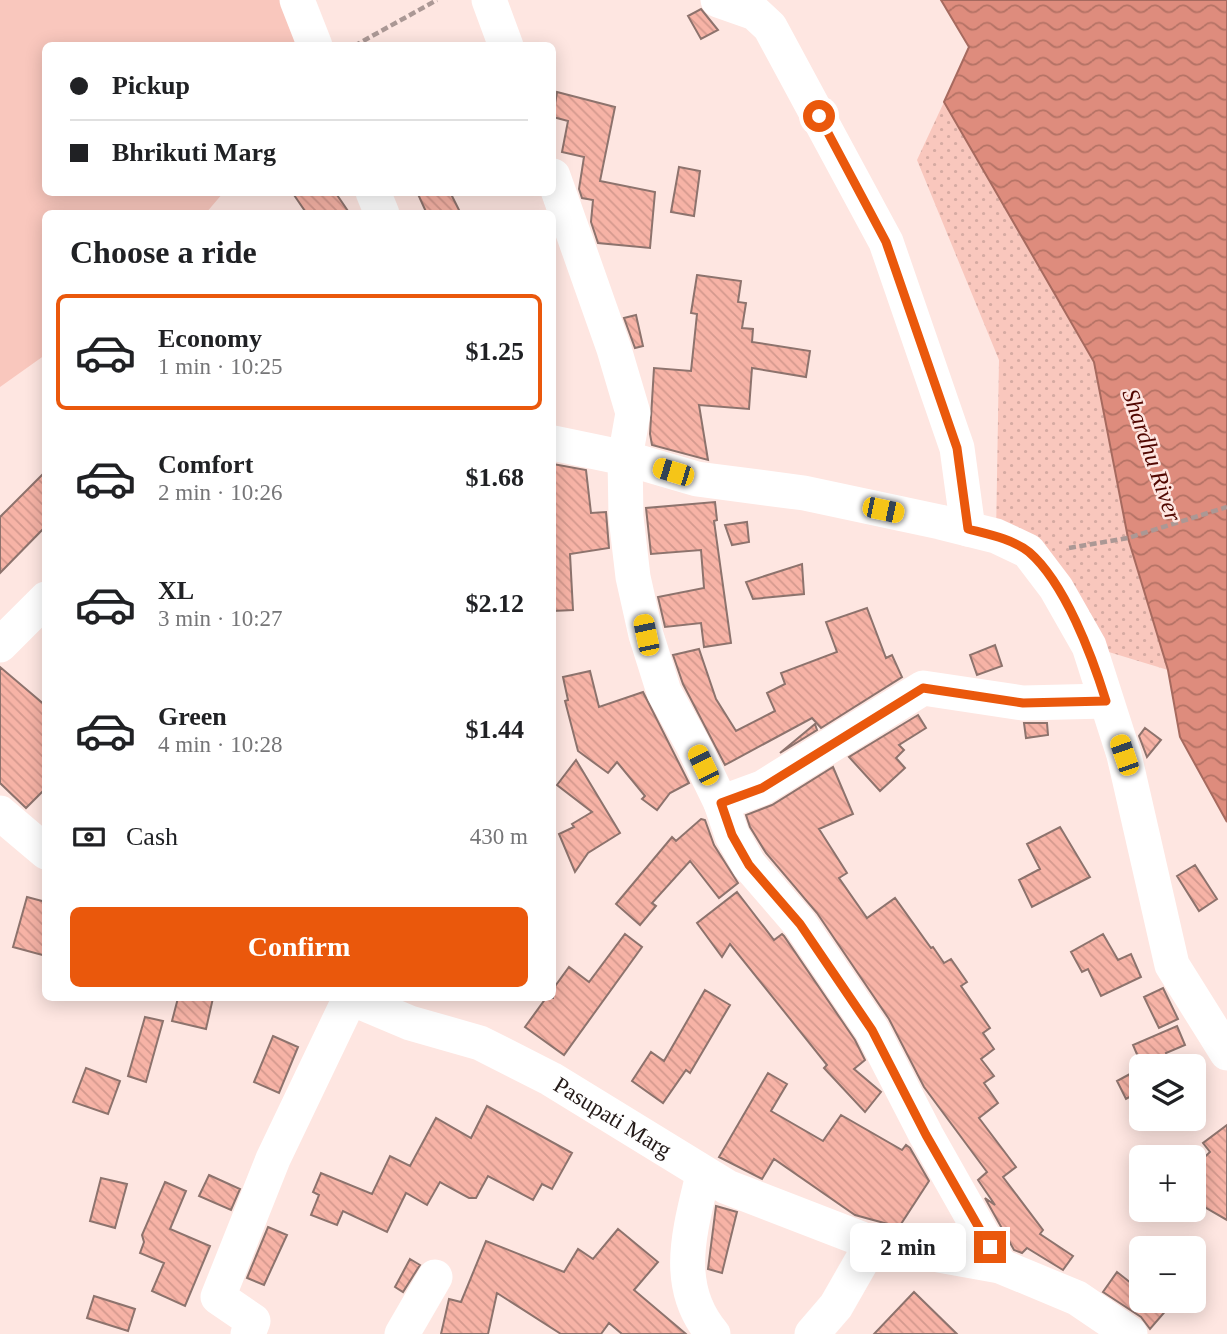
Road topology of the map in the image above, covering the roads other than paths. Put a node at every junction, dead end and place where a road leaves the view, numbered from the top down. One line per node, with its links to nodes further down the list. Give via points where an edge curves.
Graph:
1 (297, 0): 5 (street)
2 (489, 0): 6 (street)
3 (718, 0): 4 (street)
4 (755, 6): 10 (street, via 886,242 957,448)
5 (313, 42)
6 (505, 42)
7 (556, 185): 9 (street, via 633,413)
8 (556, 444): 9 (street)
9 (625, 458): 10 (street, via 697,479 804,492); 14 (street, via 632,565 646,635 664,692)
10 (968, 529): 13 (street, via 1028,551 1056,588 1088,646)
11 (42, 603): 12 (street)
12 (0, 645)
13 (1106, 701): 14 (street, via 1023,703 923,688 762,788); 19 (street, via 1124,755 1172,965)
14 (721, 803): 22 (street, via 749,865 800,924 872,1030)
15 (0, 813): 16 (street)
16 (42, 849)
17 (350, 1001): 24 (street, via 273,1159 218,1297 253,1321)
18 (358, 1001): 20 (street, Pasupati Marg, via 410,1023 480,1043 551,1079)
19 (1227, 1053)
20 (702, 1175): 21 (street, Pasupati Marg); 26 (street, via 686,1284)
21 (872, 1243): 22 (street, Pasupati Marg); 27 (street, via 836,1306)
22 (1000, 1266): 28 (street, Pasupati Marg, via 1077,1298)
23 (435, 1277): 25 (street)
24 (248, 1334)
25 (402, 1334)
26 (713, 1334)
27 (812, 1334)
28 (1130, 1334)

